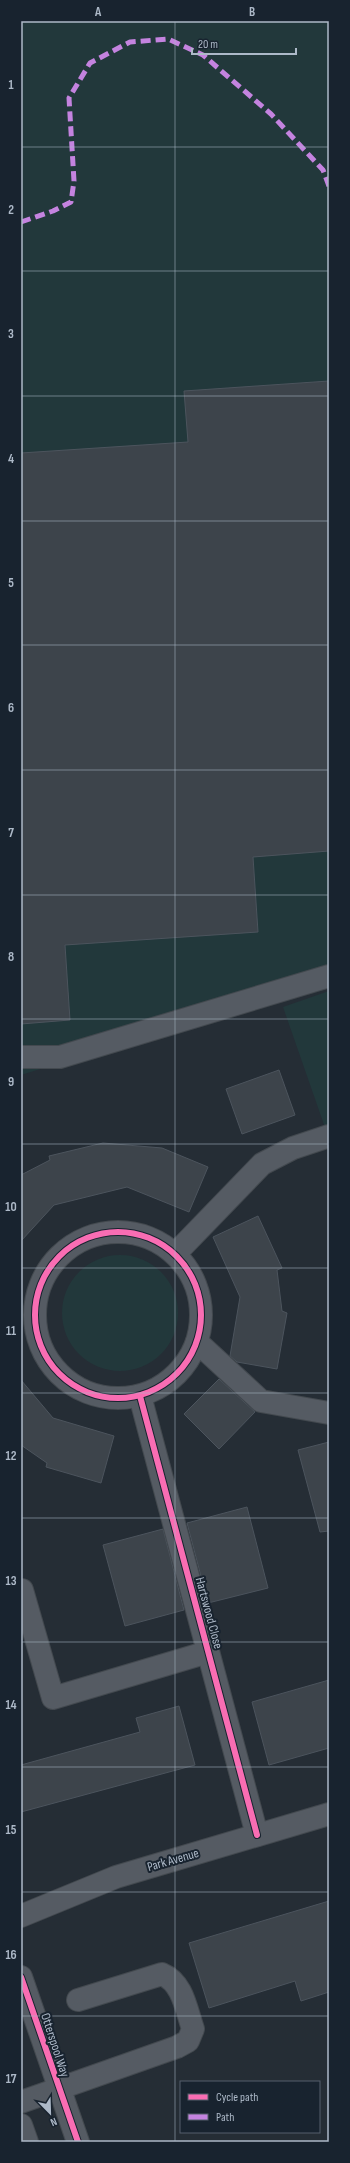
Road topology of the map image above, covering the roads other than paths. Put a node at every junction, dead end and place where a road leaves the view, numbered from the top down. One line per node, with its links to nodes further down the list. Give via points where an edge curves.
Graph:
1 (329, 976): 2 (street, via 60,1057)
2 (21, 1057)
3 (329, 1136): 4 (street, via 293,1148 262,1164)
4 (175, 1254): 5 (street, via 195,1280 202,1307); 6 (street, via 156,1240 130,1232 102,1233 76,1243 55,1260 40,1284 34,1312 38,1339 50,1364 68,1383 93,1395 120,1399)
5 (197, 1342): 6 (street, via 189,1360 170,1381); 7 (street, via 261,1401)
6 (140, 1396): 9 (street, Hartswood Close)
7 (329, 1413)
8 (22, 1590): 9 (street, via 53,1698)
9 (208, 1652): 11 (street, Hartswood Close)
10 (329, 1814): 11 (street, Park Avenue)
11 (257, 1835): 12 (street, Park Avenue, via 116,1877)
12 (21, 1916)
13 (21, 1977): 15 (street, Otterspool Way)
14 (78, 2000): 15 (street, via 162,1974 172,1978 178,1986 193,2029 188,2041 177,2047)
15 (58, 2088): 16 (street); 19 (street, Otterspool Way)
16 (21, 2102)
17 (21, 2125): 18 (street)
18 (27, 2142)
19 (78, 2142)

